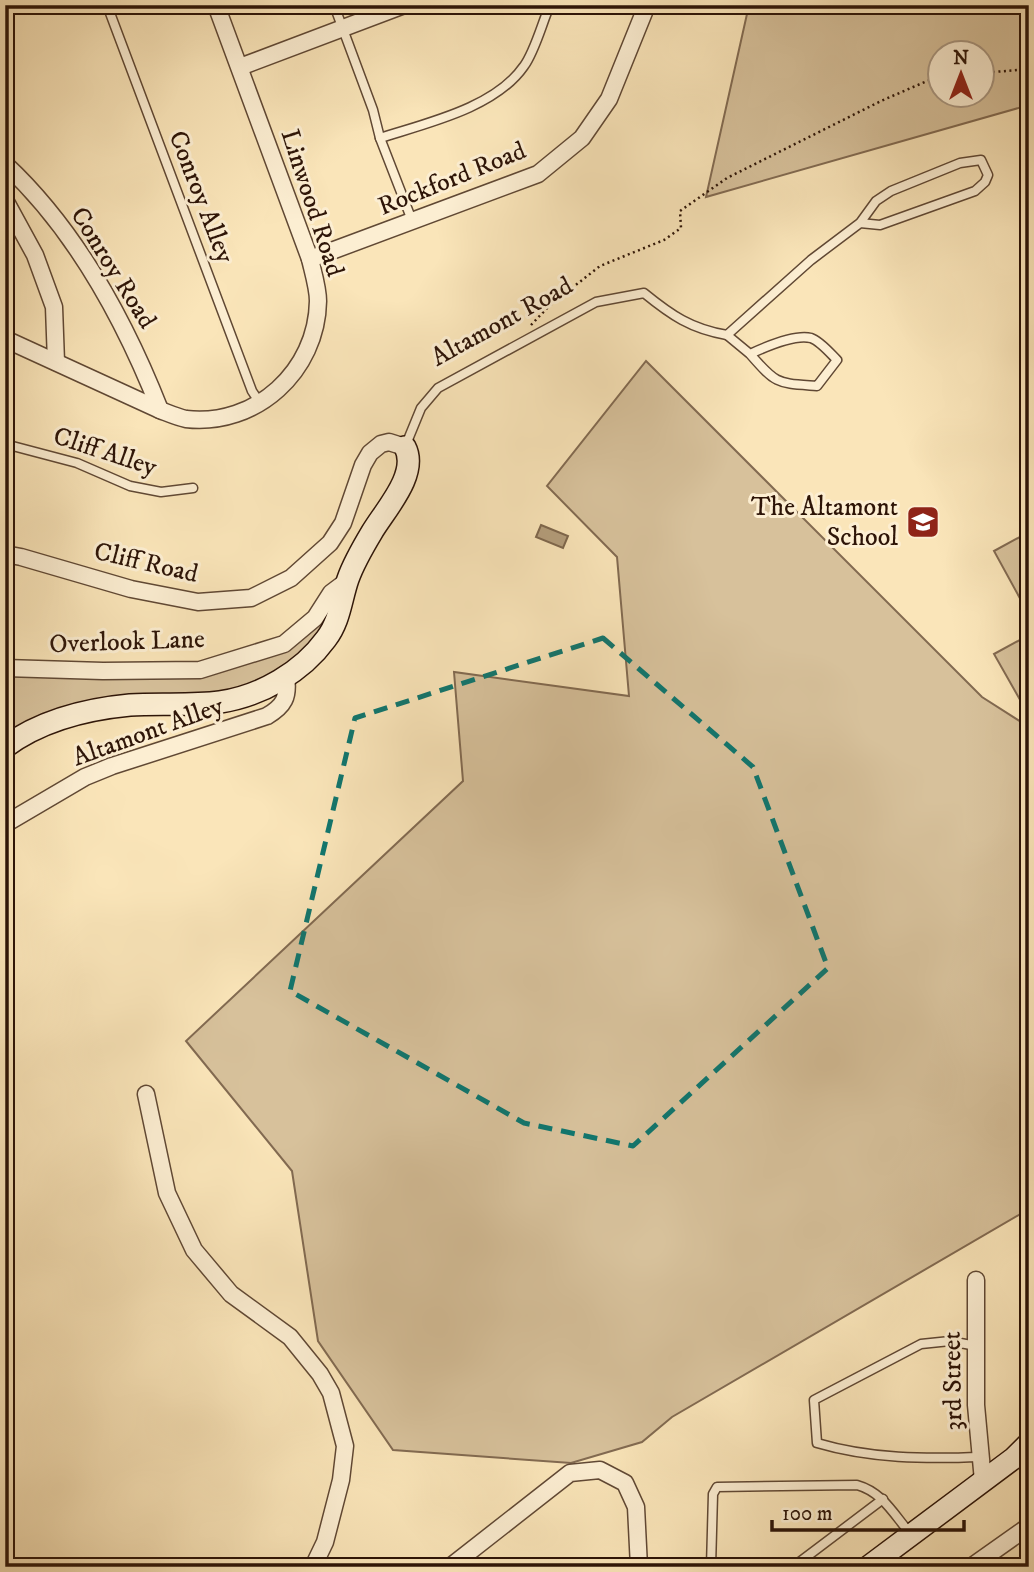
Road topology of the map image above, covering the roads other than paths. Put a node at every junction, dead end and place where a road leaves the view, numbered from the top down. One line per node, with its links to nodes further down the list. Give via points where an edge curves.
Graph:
1 (107, 5): 19 (lane, Conroy Alley, via 252,391)
2 (216, 5): 8 (street, Linwood Road)
3 (334, 5): 7 (lane)
4 (404, 5): 7 (street)
5 (550, 5): 9 (lane, via 525,65 497,94)
6 (647, 5): 12 (street, Rockford Road, via 609,99 582,138 538,174)
7 (342, 30): 8 (street); 9 (lane)
8 (240, 67): 14 (street, Linwood Road)
9 (380, 138): 12 (lane)
10 (5, 164): 20 (street, Conroy Road, via 30,188 81,255 140,359)
11 (5, 200): 18 (street, via 35,255 54,307)
12 (413, 223): 14 (street, Rockford Road)
13 (860, 223): 13 (lane, via 876,201 891,191 960,163 981,160 988,175 975,191 880,225); 15 (lane)
14 (310, 259): 19 (street, Linwood Road, via 318,300 313,335 297,370 279,391)
15 (727, 335): 17 (lane); 22 (lane, Altamont Road, via 673,317 643,293 596,302 438,388 421,408)
16 (5, 339): 18 (street, Linwood Road)
17 (750, 354): 17 (lane, via 802,337 814,339 838,360 817,386 784,384 770,377)
18 (56, 362): 20 (street, Linwood Road)
19 (260, 402): 20 (street, Linwood Road, via 218,419 184,419)
20 (160, 410)
21 (5, 444): 23 (lane, Cliff Alley, via 77,463 130,486 161,492)
22 (405, 447): 24 (street, Cliff Road, via 389,442 370,453 343,523 330,543 291,578 251,598 198,602 131,589); 25 (street, Altamont Road, via 407,474)
23 (193, 488)
24 (5, 554)
25 (347, 581): 26 (street, Overlook Lane, via 331,593 315,618 284,644 200,670); 27 (street, Altamont Road, via 327,638)
26 (5, 668)
27 (286, 677): 28 (street, Altamont Road, via 222,702 105,708 50,723); 29 (street, Altamont Alley, via 286,699 267,716 85,777)
28 (5, 747)
29 (5, 824)
30 (146, 1094): 39 (street, via 167,1193 194,1250 232,1294 290,1337 331,1393 345,1446 325,1542)
31 (976, 1280): 32 (street, 3rd Street)
32 (976, 1346): 34 (street, 3rd Street); 34 (lane, via 950,1341 921,1344 814,1400 817,1443 920,1460)
33 (1029, 1443): 35 (street)
34 (981, 1457): 35 (street, 3rd Street)
35 (983, 1481): 38 (street)
36 (883, 1499): 38 (lane); 42 (lane, via 857,1485 716,1487); 43 (lane)
37 (1029, 1525): 45 (street)
38 (911, 1534): 44 (street)
39 (313, 1567)
40 (450, 1567): 41 (street, via 569,1473 600,1470 625,1483 636,1507)
41 (639, 1567)
42 (711, 1567)
43 (793, 1567)
44 (868, 1567)
45 (971, 1567)

